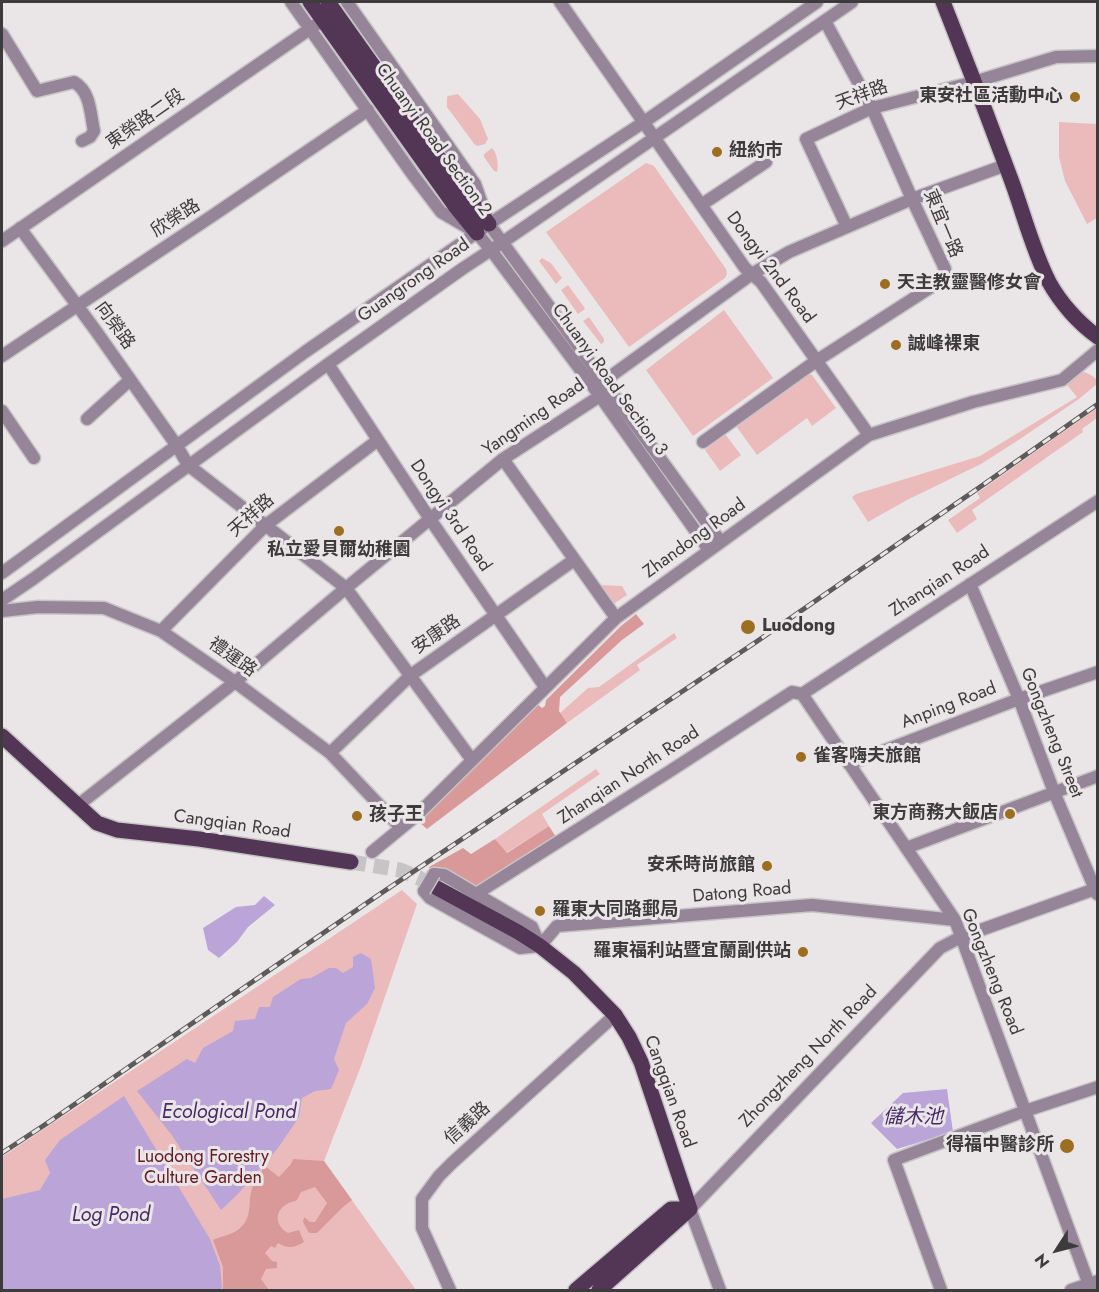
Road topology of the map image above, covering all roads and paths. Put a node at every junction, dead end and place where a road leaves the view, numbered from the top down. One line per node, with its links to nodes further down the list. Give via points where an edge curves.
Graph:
1 (291, 2): 7 (street, Chuanyi Road Section 2)
2 (310, 2): 7 (main road, Chuanyi Road Section 2)
3 (561, 2): 14 (street, Dongyi 2nd Road)
4 (817, 2): 14 (street, Guangrong Road)
5 (852, 2): 8 (street, Guangrong Road)
6 (943, 2): 11 (main road)
7 (331, 11): 13 (street, Chuanyi Road Section 2); 22 (street, 東榮路二段); 23 (main road, Chuanyi Road Section 2, via 466,196)
8 (825, 21): 12 (street, 東宜一路); 15 (street, Guangrong Road)
9 (2, 34): 16 (street, via 37,91 74,82 81,86 94,130)
10 (1098, 56): 11 (street, 天祥路, via 1056,57)
11 (974, 82): 12 (street, 天祥路); 18 (main road)
12 (872, 108): 19 (street, 東宜一路); 21 (street, 天祥路, via 806,139)
13 (369, 110): 23 (street, Chuanyi Road Section 2, via 441,212); 28 (street, 欣榮路)
14 (644, 122): 15 (street, Dongyi 2nd Road); 23 (street, Guangrong Road)
15 (654, 137): 20 (street, Dongyi 2nd Road); 25 (street, Guangrong Road)
16 (82, 141)
17 (766, 162): 20 (street)
18 (1006, 165): 19 (street, Yangming Road); 29 (main road, via 1050,283 1078,320)
19 (912, 199): 21 (street, Yangming Road); 32 (street, 東宜一路, via 945,269 939,282)
20 (701, 205): 27 (street, Dongyi 2nd Road)
21 (847, 227): 27 (street, Yangming Road, via 789,252)
22 (20, 228): 24 (street, 東榮路二段); 28 (street, 向榮路)
23 (483, 228): 25 (street, Chuanyi Road Section 3); 26 (street, Chuanyi Road Section 3); 42 (street, Guangrong Road)
24 (2, 241)
25 (503, 242): 26 (street, Guangrong Road); 35 (street, Chuanyi Road Section 3)
26 (491, 250): 33 (street, Guangrong Road); 36 (street, Chuanyi Road Section 3)
27 (752, 274): 32 (street, Dongyi 2nd Road); 35 (street, Yangming Road)
28 (77, 306): 31 (street, 欣榮路); 34 (street, 向榮路)
29 (1098, 337)
30 (1098, 350): 39 (street, Zhandong Road, via 1062,380 973,402)
31 (2, 356)
32 (816, 361): 39 (street, Dongyi 2nd Road); 41 (street, 東宜一路)
33 (328, 364): 40 (street, Dongyi 3rd Road); 45 (street, Guangrong Road)
34 (130, 380): 38 (street); 42 (street, 向榮路)
35 (604, 381): 36 (street, Yangming Road); 49 (street, Chuanyi Road Section 3)
36 (600, 396): 44 (street, Yangming Road); 50 (street, Chuanyi Road Section 3)
37 (2, 411): 43 (street)
38 (87, 420)
39 (869, 435): 49 (street, Zhandong Road)
40 (378, 440): 47 (street, Dongyi 3rd Road); 48 (street, 天祥路)
41 (703, 442)
42 (177, 446): 45 (street, 向榮路); 52 (street, Guangrong Road)
43 (34, 458)
44 (503, 459): 47 (street, Yangming Road); 51 (street)
45 (188, 465): 48 (street); 55 (street, Guangrong Road)
46 (1098, 501): 53 (street, Zhanqian Road)
47 (430, 519): 54 (street, Yangming Road); 57 (street, Dongyi 3rd Road)
48 (266, 525): 54 (street); 59 (street, 天祥路)
49 (721, 542): 50 (street, Zhandong Road)
50 (709, 550): 58 (street, Zhandong Road)
51 (574, 560): 57 (street, 安康路); 58 (street)
52 (2, 573)
53 (970, 584): 64 (street, Zhanqian Road); 65 (street, Gongzheng Street)
54 (346, 588): 61 (street); 62 (street, Yangming Road)
55 (2, 600)
56 (2, 611): 59 (street, 禮運路, via 104,608)
57 (496, 616): 61 (street, 安康路); 63 (street, Dongyi 3rd Road)
58 (615, 618): 63 (street, Zhandong Road)
59 (161, 631): 62 (street, 禮運路)
60 (1098, 672): 65 (street, Anping Road)
61 (411, 675): 67 (street, 安康路); 68 (street)
62 (236, 682): 67 (street, 禮運路); 72 (street, Yangming Road)
63 (545, 687): 68 (street, Zhandong Road)
64 (802, 694): 69 (street, Gongzheng Road); 79 (street, Zhanqian North Road, via 792,693)
65 (1018, 699): 69 (street, Anping Road); 71 (street, Gongzheng Street)
66 (2, 736): 72 (main road)
67 (330, 753): 73 (street, 禮運路)
68 (472, 760): 73 (street, Zhandong Road)
69 (849, 764): 74 (street, Gongzheng Road)
70 (1098, 776): 71 (street)
71 (1054, 792): 74 (street); 78 (street, Gongzheng Street)
72 (77, 806): 76 (main road, Cangqian Road, via 97,823 117,830)
73 (401, 828): 75 (street, Zhandong Road)
74 (906, 848): 80 (street, Gongzheng Road)
75 (372, 852)
76 (351, 862)
77 (432, 884): 79 (street, via 444,876); 82 (main road, Cangqian Road)
78 (1097, 890): 81 (street, Zhongzheng North Road)
79 (476, 894): 82 (street, via 532,927)
80 (955, 920): 81 (street, Gongzheng Road); 82 (street, Datong Road, via 812,905 557,927)
81 (961, 938): 85 (street, Gongzheng Road); 86 (street, Zhongzheng North Road, via 939,948)
82 (540, 946): 83 (main road, Cangqian Road, via 574,973)
83 (615, 1015): 86 (main road, Cangqian Road, via 641,1062); 88 (street, 信義路, via 452,1163 422,1199 422,1228)
84 (1098, 1087): 85 (street)
85 (1025, 1111): 87 (street, Gongzheng Road); 92 (street, via 894,1160)
86 (690, 1209): 89 (main road, via 671,1209); 90 (main road, Zhongzheng North Road); 91 (street, Cangqian Road)
87 (1092, 1285): 93 (street)
88 (450, 1290)
89 (576, 1290)
90 (599, 1290)
91 (720, 1290)
92 (941, 1290)
93 (1071, 1290)

